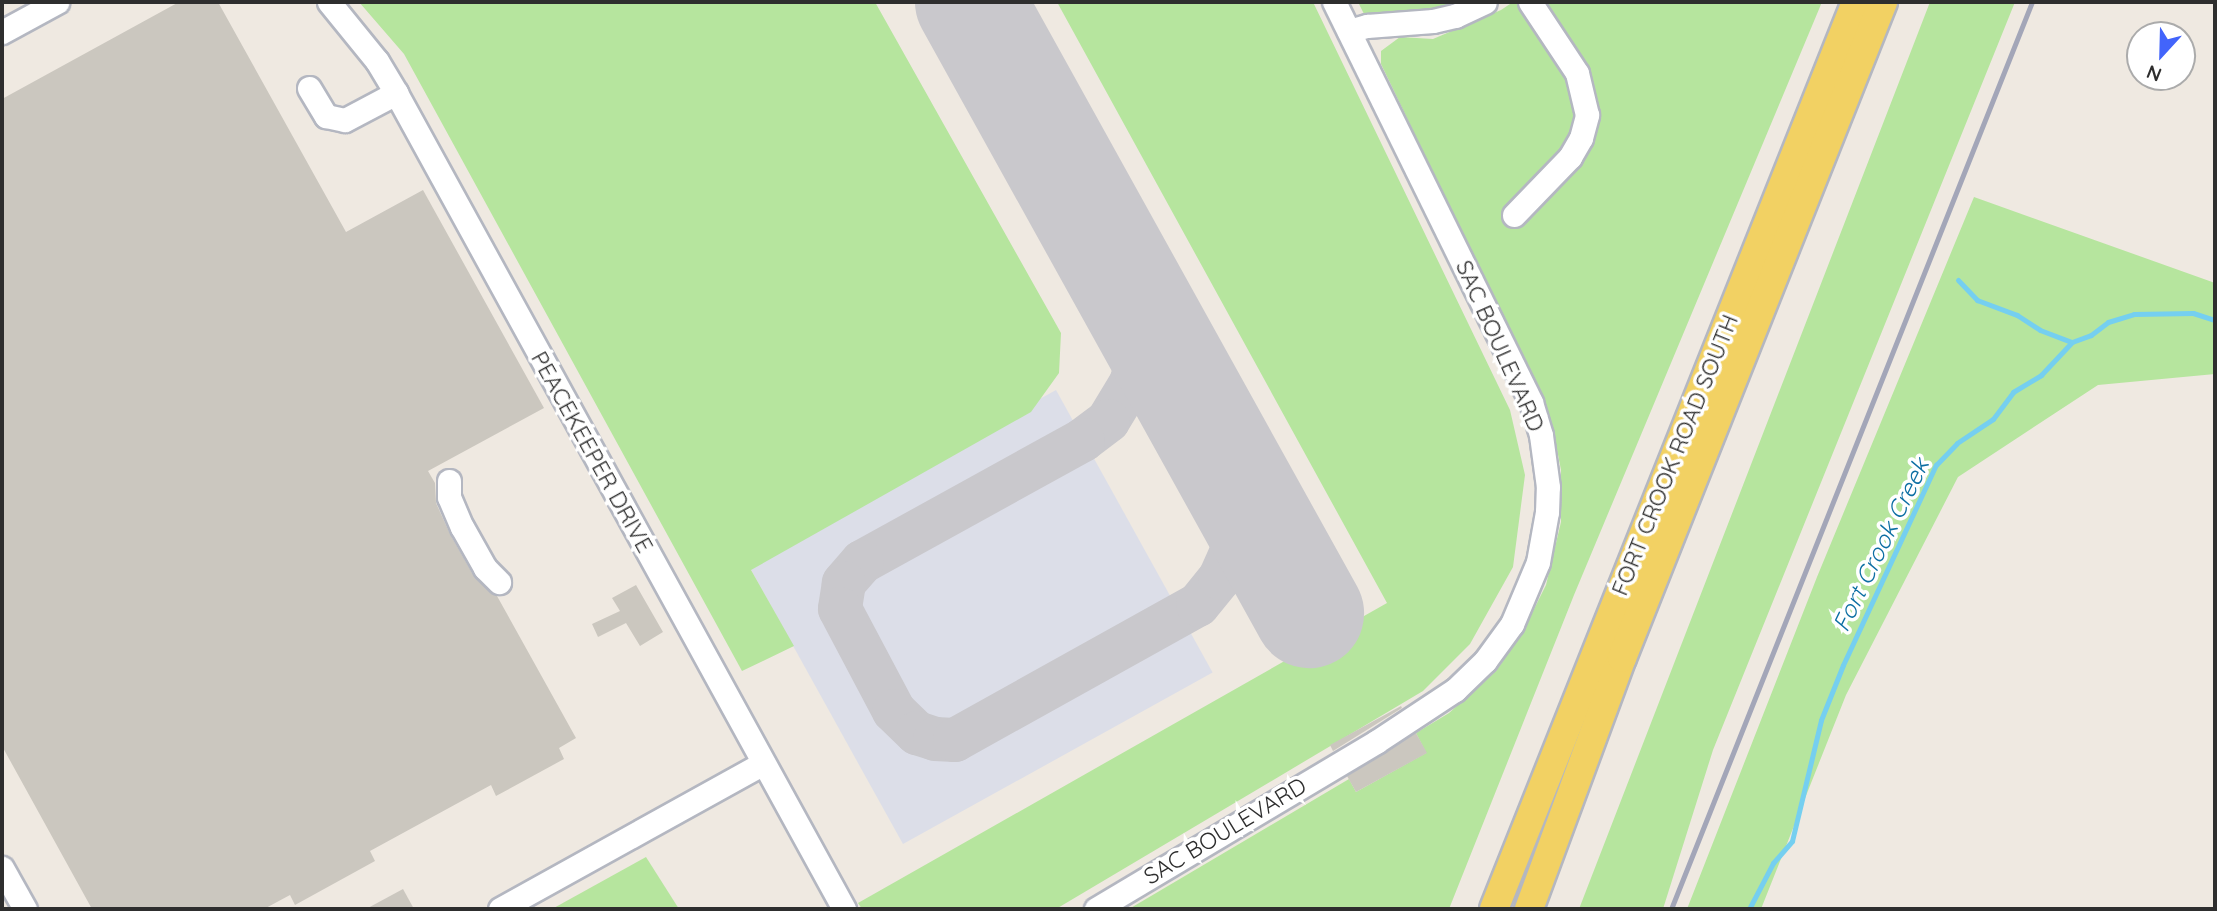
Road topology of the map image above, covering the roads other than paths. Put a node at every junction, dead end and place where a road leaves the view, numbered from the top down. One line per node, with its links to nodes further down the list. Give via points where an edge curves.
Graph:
1 (57, 2): 9 (street)
2 (329, 2): 11 (street, PEACEKEEPER DRIVE, via 377,61)
3 (1334, 2): 8 (street, SAC BOULEVARD)
4 (1485, 2): 8 (street, via 1433,21 1367,26)
5 (1530, 2): 12 (street, via 1577,73 1587,116 1570,157)
6 (1856, 2): 22 (main road, FORT CROOK ROAD SOUTH)
7 (1883, 2): 16 (main road, FORT CROOK ROAD SOUTH)
8 (1349, 32): 21 (street, SAC BOULEVARD, via 1531,402 1548,487 1538,562 1512,624 1485,661 1455,690)
9 (2, 33)
10 (309, 89): 11 (street, via 326,116 345,120)
11 (396, 93): 15 (street, PEACEKEEPER DRIVE)
12 (1514, 215)
13 (449, 481): 14 (street, via 449,497 462,527 485,568)
14 (499, 582)
15 (763, 763): 19 (street); 20 (street, PEACEKEEPER DRIVE)
16 (1572, 788): 23 (main road); 24 (main road, FORT CROOK ROAD SOUTH)
17 (2, 868): 18 (street)
18 (25, 909)
19 (500, 909)
20 (844, 909)
21 (1096, 909)
22 (1494, 909)
23 (1522, 909)
24 (1530, 909)

